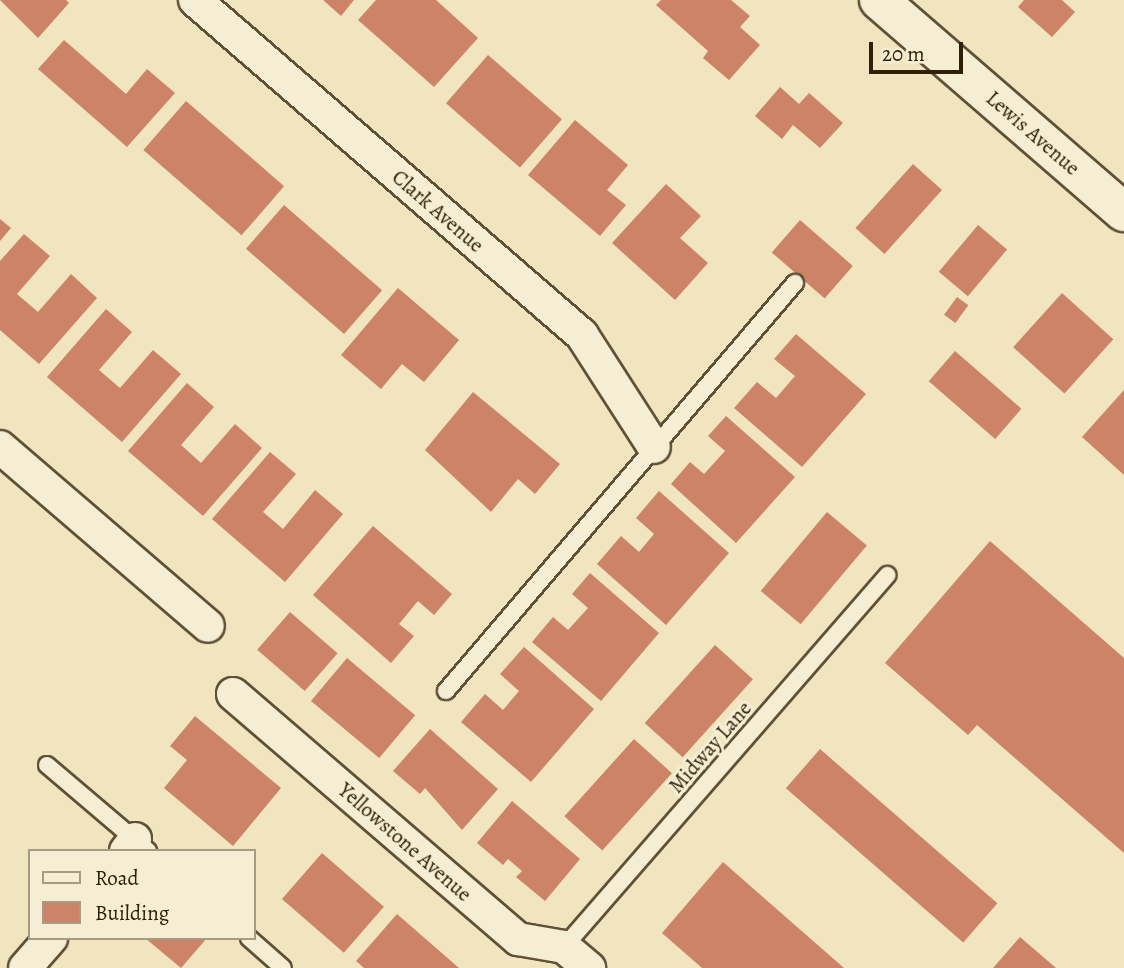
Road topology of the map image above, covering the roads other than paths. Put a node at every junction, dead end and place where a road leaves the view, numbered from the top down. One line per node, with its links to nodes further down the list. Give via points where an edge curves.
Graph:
1 (195, 0): 6 (street, Clark Avenue, via 582,335)
2 (879, 0): 3 (street, Lewis Avenue)
3 (1124, 212)
4 (794, 283): 6 (lane)
5 (0, 447): 8 (street)
6 (654, 447): 9 (lane)
7 (887, 575): 15 (lane, Midway Lane)
8 (208, 626)
9 (446, 691)
10 (233, 694): 15 (street, Yellowstone Avenue, via 518,939)
11 (47, 765): 12 (lane)
12 (136, 847)
13 (49, 940): 16 (street)
14 (251, 940): 17 (lane)
15 (564, 947): 18 (street)
16 (25, 968)
17 (283, 968)
18 (589, 968)

